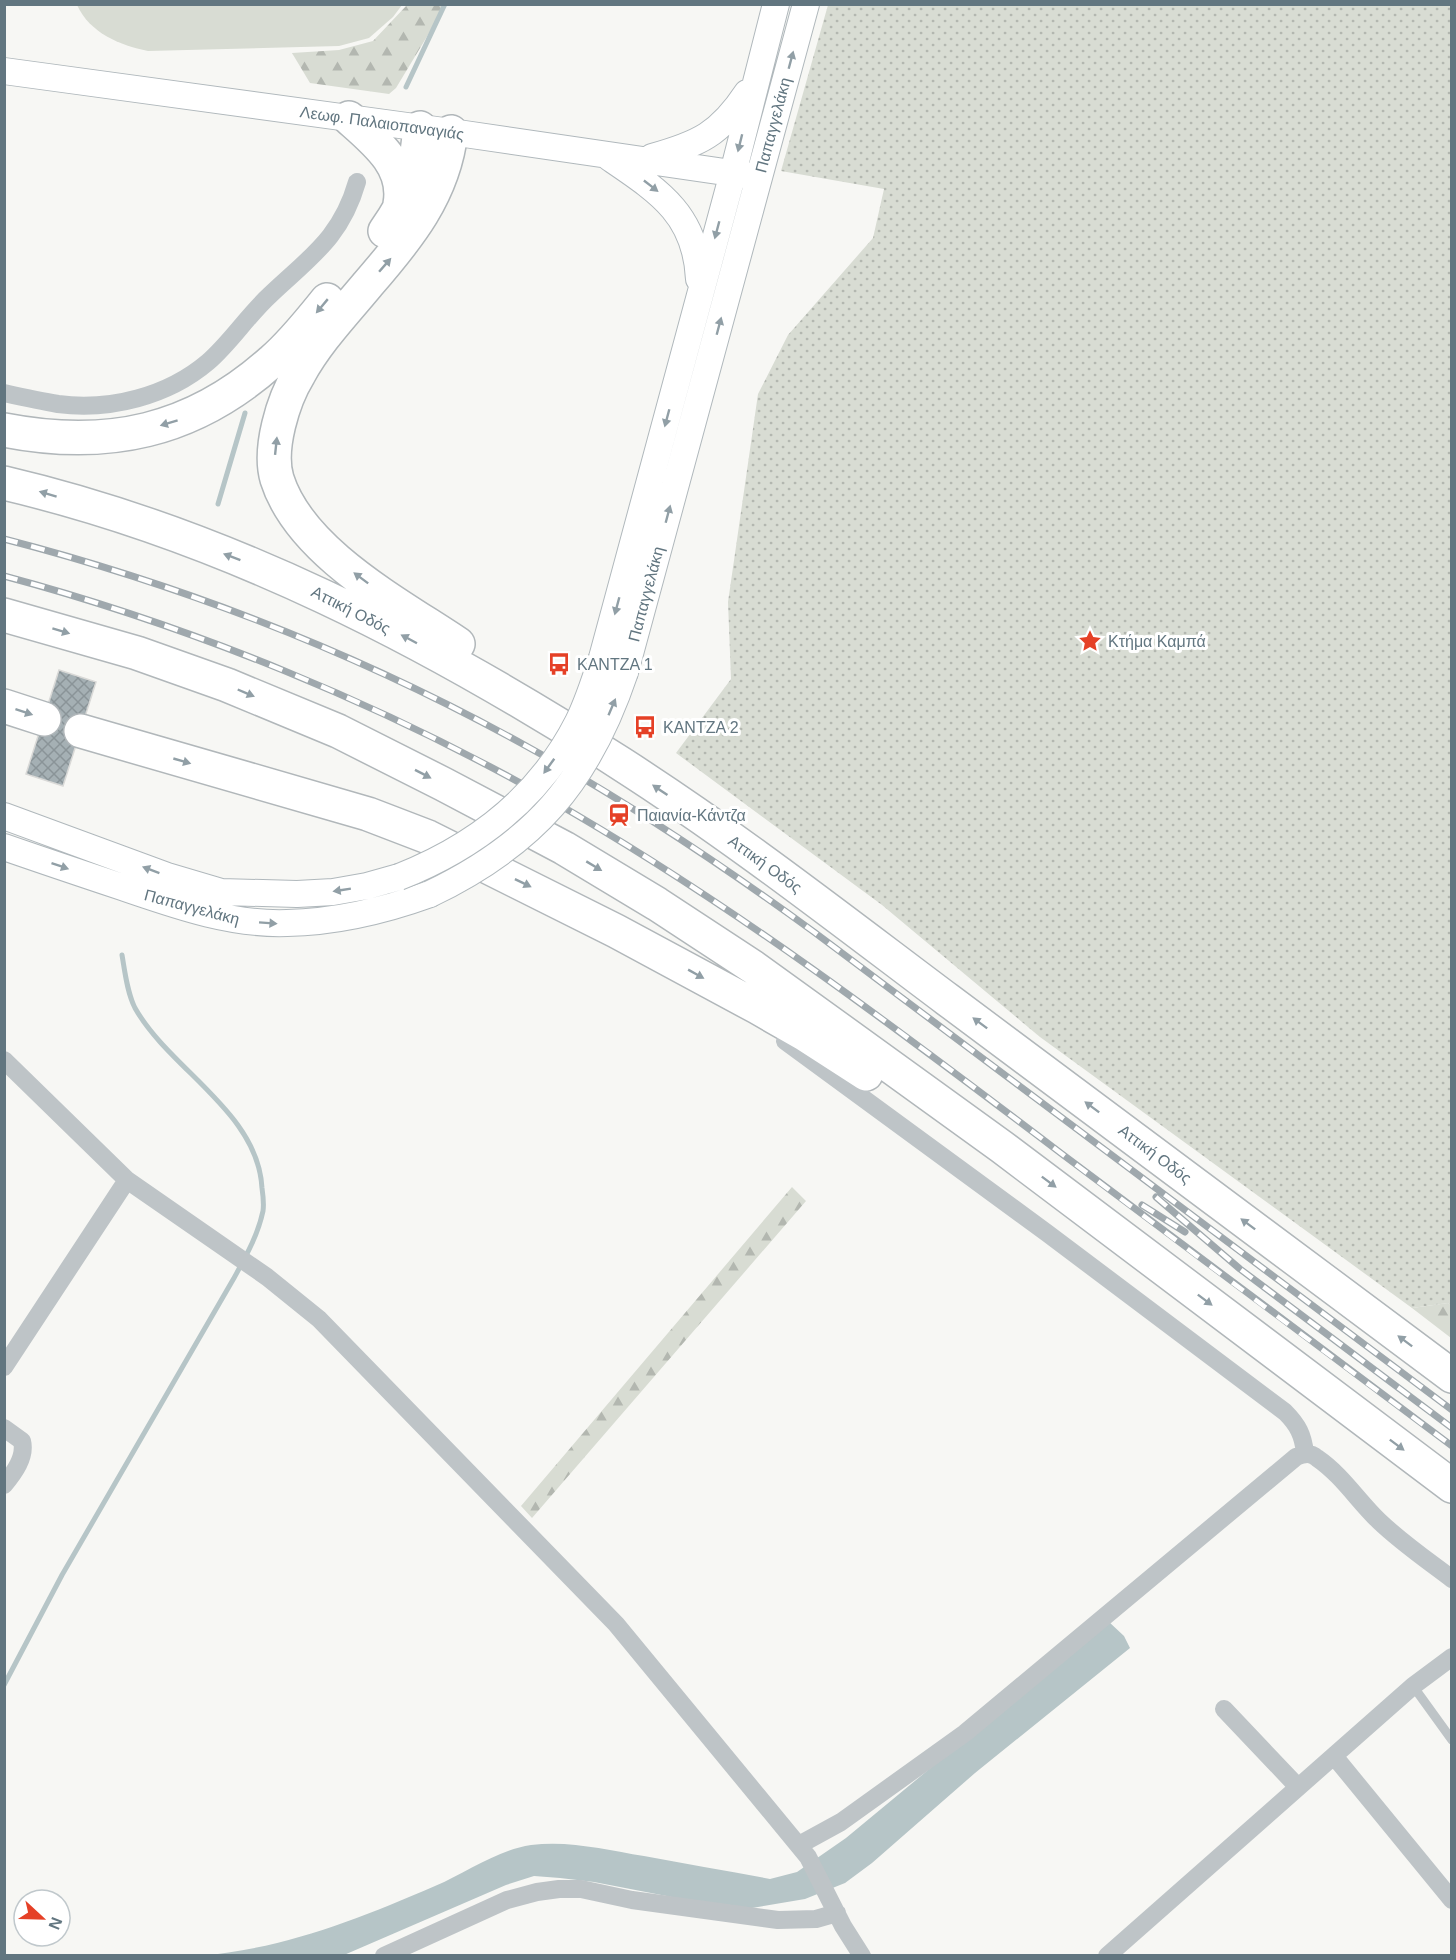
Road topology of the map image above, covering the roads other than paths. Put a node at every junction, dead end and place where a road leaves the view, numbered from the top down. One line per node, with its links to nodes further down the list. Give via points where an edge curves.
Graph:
1 (776, 4): 4 (street, Παπαγγελάκη)
2 (807, 4): 10 (street, Παπαγγελάκη, one-way to 2)
3 (4, 71): 5 (street, Λεωφ. Παλαιοπαναγιάς)
4 (756, 80): 8 (street, via 735,112 718,129 679,150); 9 (street, Παπαγγελάκη, one-way to 9)
5 (349, 118): 6 (street, Λεωφ. Παλαιοπαναγιάς); 12 (highway, via 375,141 396,170 402,194)
6 (435, 130): 7 (street, Λεωφ. Παλαιοπαναγιάς); 12 (highway); 21 (highway, one-way to 6, via 496,669 338,561 307,532 277,478 277,431 297,376 327,333 402,245 442,175 449,150)
7 (603, 153): 8 (street, Λεωφ. Παλαιοπαναγιάς); 13 (street, one-way to 13, via 649,184 681,216 698,257)
8 (644, 160): 9 (street, Λεωφ. Παλαιοπαναγιάς)
9 (733, 173): 10 (street, Λεωφ. Παλαιοπαναγιάς); 13 (street, Παπαγγελάκη, one-way to 13)
10 (759, 177): 23 (street, Παπαγγελάκη, one-way to 10, bridge, via 167,903 248,921 285,924 368,914 430,894 477,869 524,835 549,811 585,762 603,729 625,672)
11 (357, 182): 14 (street, via 351,205 325,245 269,296 209,361 180,383 137,399 90,405 60,404)
12 (399, 212): 15 (highway, one-way to 15, via 273,361 207,408 155,428 108,437 64,438)
13 (699, 298): 22 (street, Παπαγγελάκη, one-way to 22, bridge, via 591,692 578,723 549,767 525,797 484,833 431,865 367,886 297,894 221,892)
14 (4, 393)
15 (4, 430)
16 (4, 483): 21 (highway, Αττική Οδός, one-way to 16, via 510,694 309,588 152,526)
17 (4, 615): 26 (highway, one-way to 26, via 137,653 338,731 564,848 657,904 782,988)
18 (4, 706): 19 (highway, one-way to 19)
19 (44, 719)
20 (81, 731): 26 (highway, one-way to 26, via 368,814 428,837 626,936 804,1034 897,1095)
21 (622, 764): 29 (highway, Αττική Οδός, one-way to 21, via 783,876)
22 (4, 816)
23 (4, 847)
24 (741, 1017): 31 (street, via 808,1057 1284,1412 1303,1436)
25 (4, 1060): 27 (street)
26 (1002, 1147): 33 (highway, one-way to 33)
27 (127, 1180): 28 (street); 41 (street, via 267,1277 319,1319 616,1624)
28 (4, 1367)
29 (1452, 1376)
30 (4, 1428): 32 (street, via 22,1441 24,1449 15,1473)
31 (1305, 1453): 34 (street, via 1316,1456 1391,1532); 41 (street, via 964,1733)
32 (4, 1485)
33 (1452, 1486)
34 (1452, 1580)
35 (1452, 1657): 36 (street)
36 (1413, 1686): 38 (lane); 39 (street)
37 (1224, 1709): 40 (street)
38 (1452, 1740)
39 (1334, 1756): 40 (street); 42 (street)
40 (1298, 1788): 46 (street)
41 (803, 1851): 43 (street)
42 (1452, 1900)
43 (834, 1906): 44 (street, via 816,1920 778,1920 580,1889 558,1889 507,1900); 45 (street)
44 (384, 1956)
45 (862, 1956)
46 (1107, 1956)

